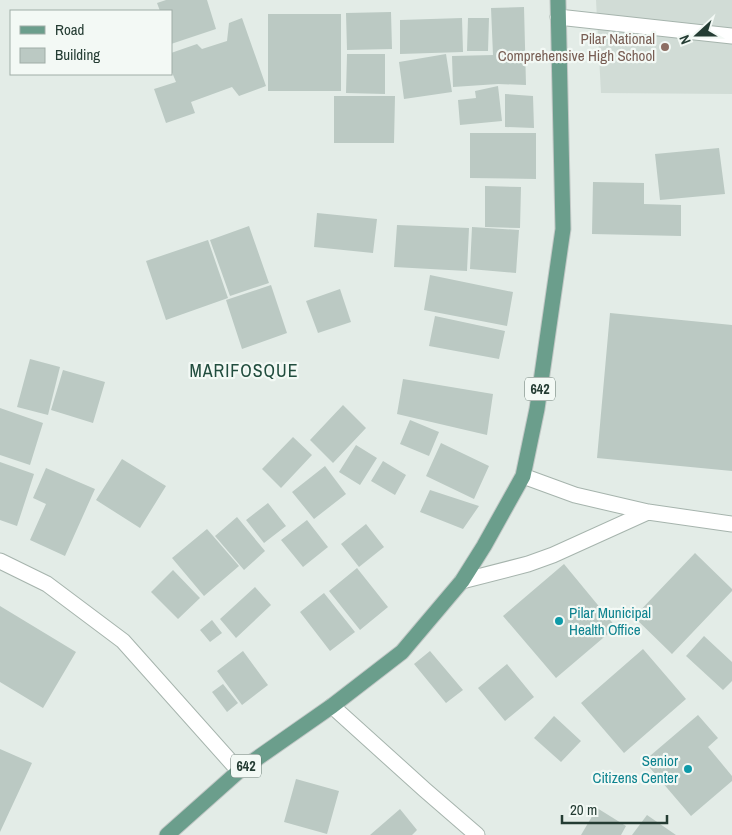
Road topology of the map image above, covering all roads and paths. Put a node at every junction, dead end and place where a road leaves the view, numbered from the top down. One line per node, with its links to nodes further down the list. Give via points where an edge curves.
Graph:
1 (558, 0): 2 (main road, 642)
2 (558, 17): 3 (street); 4 (main road, 642, via 563,229 537,409)
3 (732, 36)
4 (523, 476): 5 (street, via 575,495); 8 (main road, 642)
5 (648, 512): 6 (street); 8 (street, via 553,555)
6 (732, 524)
7 (0, 561): 10 (street, via 47,584 123,641)
8 (462, 581): 9 (main road, 642, via 402,652)
9 (332, 706): 10 (main road, 642); 12 (street)
10 (239, 771): 11 (main road, 642)
11 (167, 835)
12 (477, 835)

